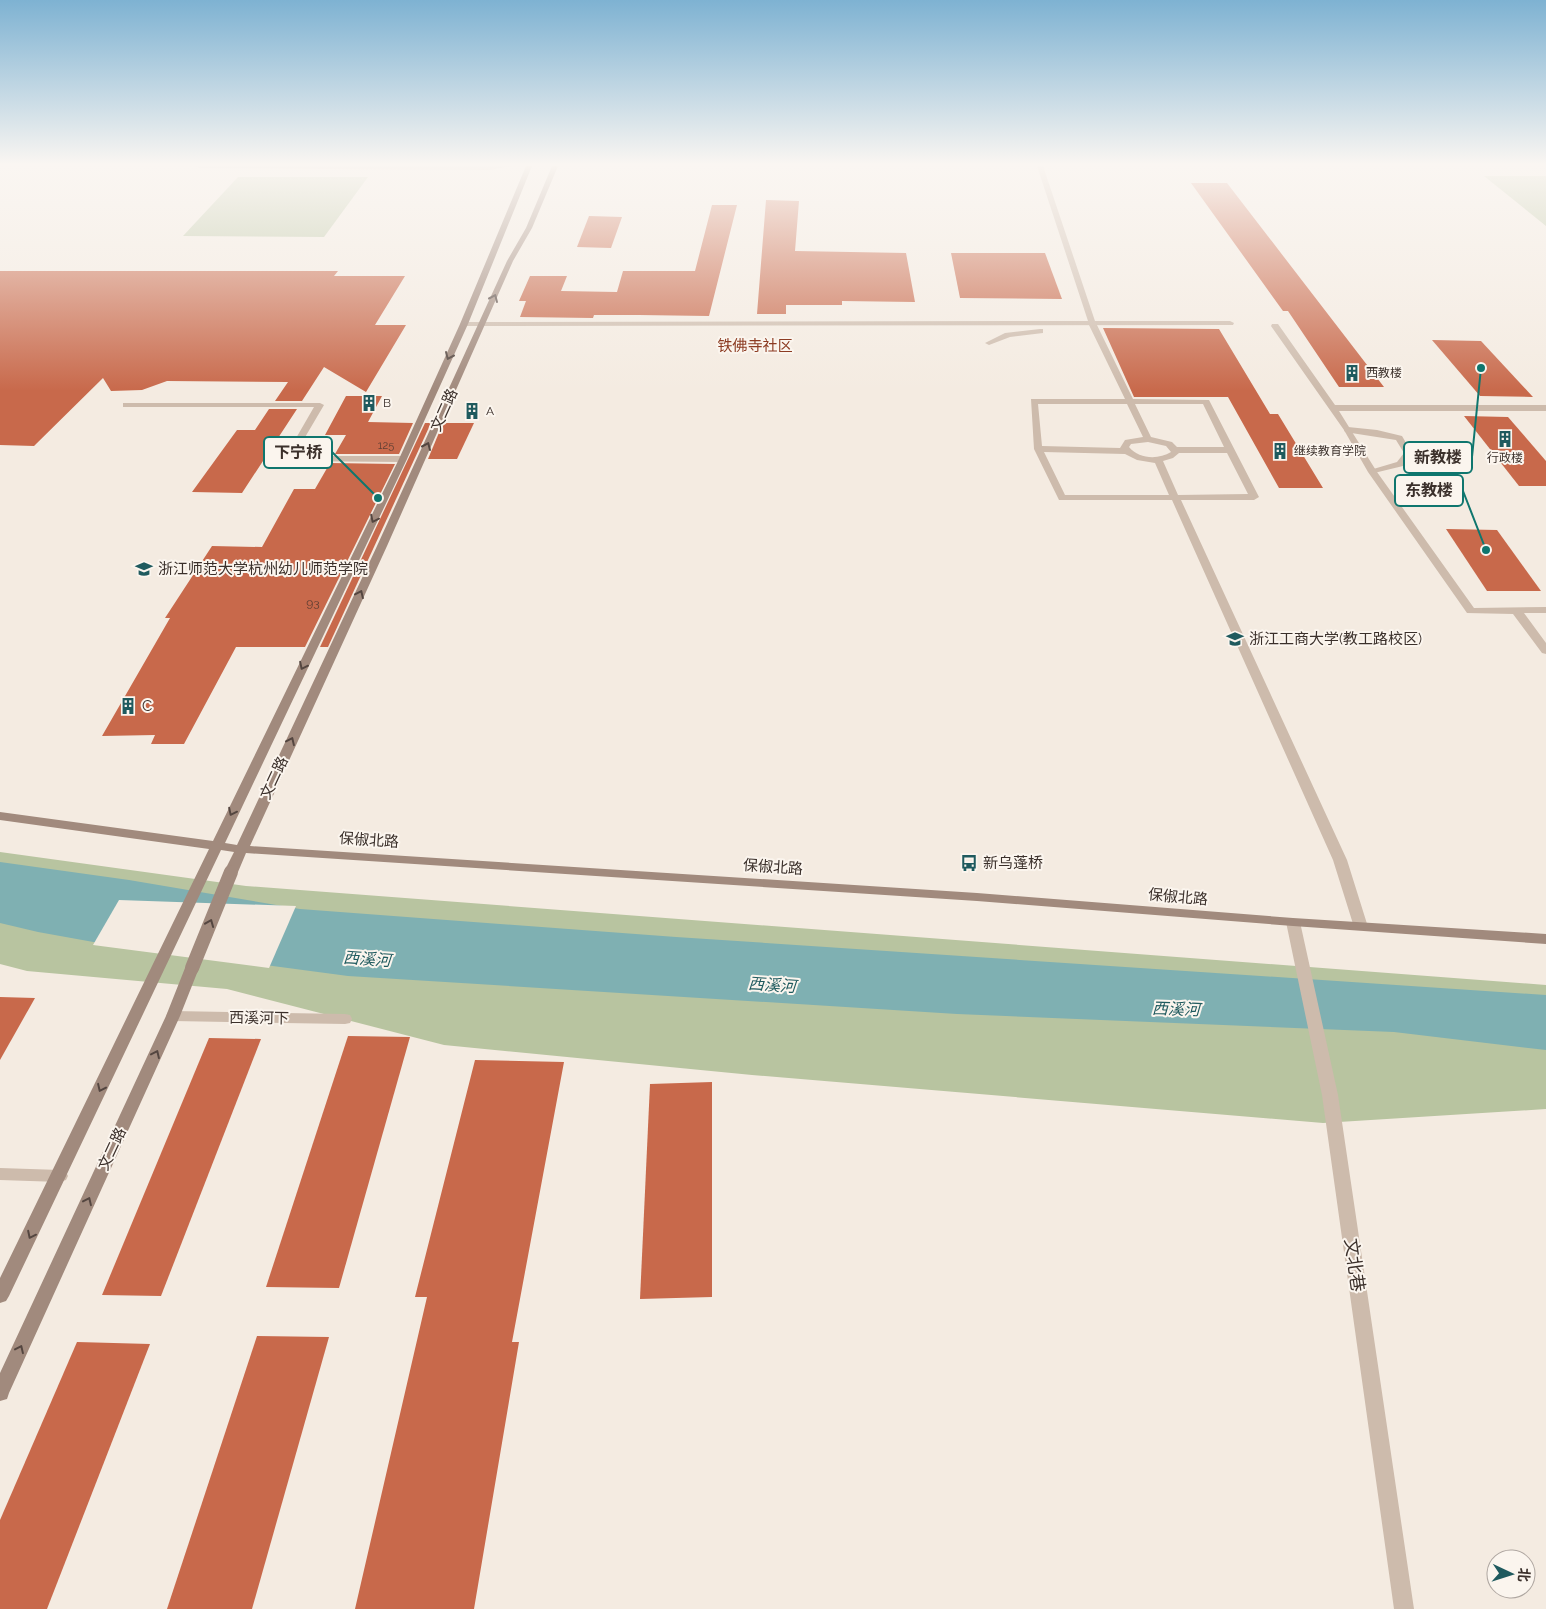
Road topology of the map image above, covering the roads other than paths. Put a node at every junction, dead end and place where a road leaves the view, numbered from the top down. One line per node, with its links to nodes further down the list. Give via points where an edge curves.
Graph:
1 (498, 241): 6 (main road, 文二路)
2 (521, 241): 4 (main road, 文二路, one-way to 2)
3 (1065, 241): 7 (street)
4 (483, 323): 6 (street); 7 (street); 29 (main road, 文二路, one-way to 4)
5 (1230, 323): 7 (street)
6 (464, 324): 20 (main road, 文二路, one-way to 20)
7 (1094, 326): 9 (street, via 1024,332); 10 (street)
8 (1275, 326): 12 (street)
9 (988, 343)
10 (1130, 402): 15 (street); 16 (street, via 1034,401); 18 (street, via 1206,402)
11 (126, 405): 20 (street, via 320,405 288,459)
12 (1332, 408): 13 (street); 14 (street)
13 (1546, 408)
14 (1348, 430): 22 (street); 22 (street, via 1400,438 1408,453 1400,464)
15 (1148, 439): 17 (street, via 1169,444); 19 (street, via 1128,442)
16 (1038, 449): 19 (street); 23 (street, via 1062,498)
17 (1175, 450): 18 (street); 21 (street, via 1172,456)
18 (1230, 450): 23 (street, via 1254,497)
19 (1125, 451): 21 (street)
20 (403, 459): 28 (main road, 文二路, one-way to 28)
21 (1158, 460): 23 (street)
22 (1373, 472): 24 (street, via 1471,610)
23 (1175, 497): 31 (street, via 1340,860)
24 (1516, 610): 25 (street); 26 (street)
25 (1546, 610)
26 (1546, 651)
27 (0, 816): 28 (main road, 保俶北路)
28 (216, 846): 29 (main road, 保俶北路); 36 (main road, 文二路, one-way to 36)
29 (241, 849): 30 (main road, 保俶北路, via 978,897); 33 (main road, 文二路, one-way to 29, bridge)
30 (1293, 922): 31 (main road, 保俶北路); 39 (street, 文北巷, via 1330,1096)
31 (1361, 927): 32 (main road, 保俶北路)
32 (1546, 939)
33 (173, 1016): 34 (street, 西溪河下); 38 (main road, 文二路, one-way to 33)
34 (345, 1019)
35 (0, 1174): 36 (street)
36 (60, 1176): 37 (main road, 文二路, one-way to 37)
37 (0, 1296)
38 (0, 1393)
39 (1404, 1609)

